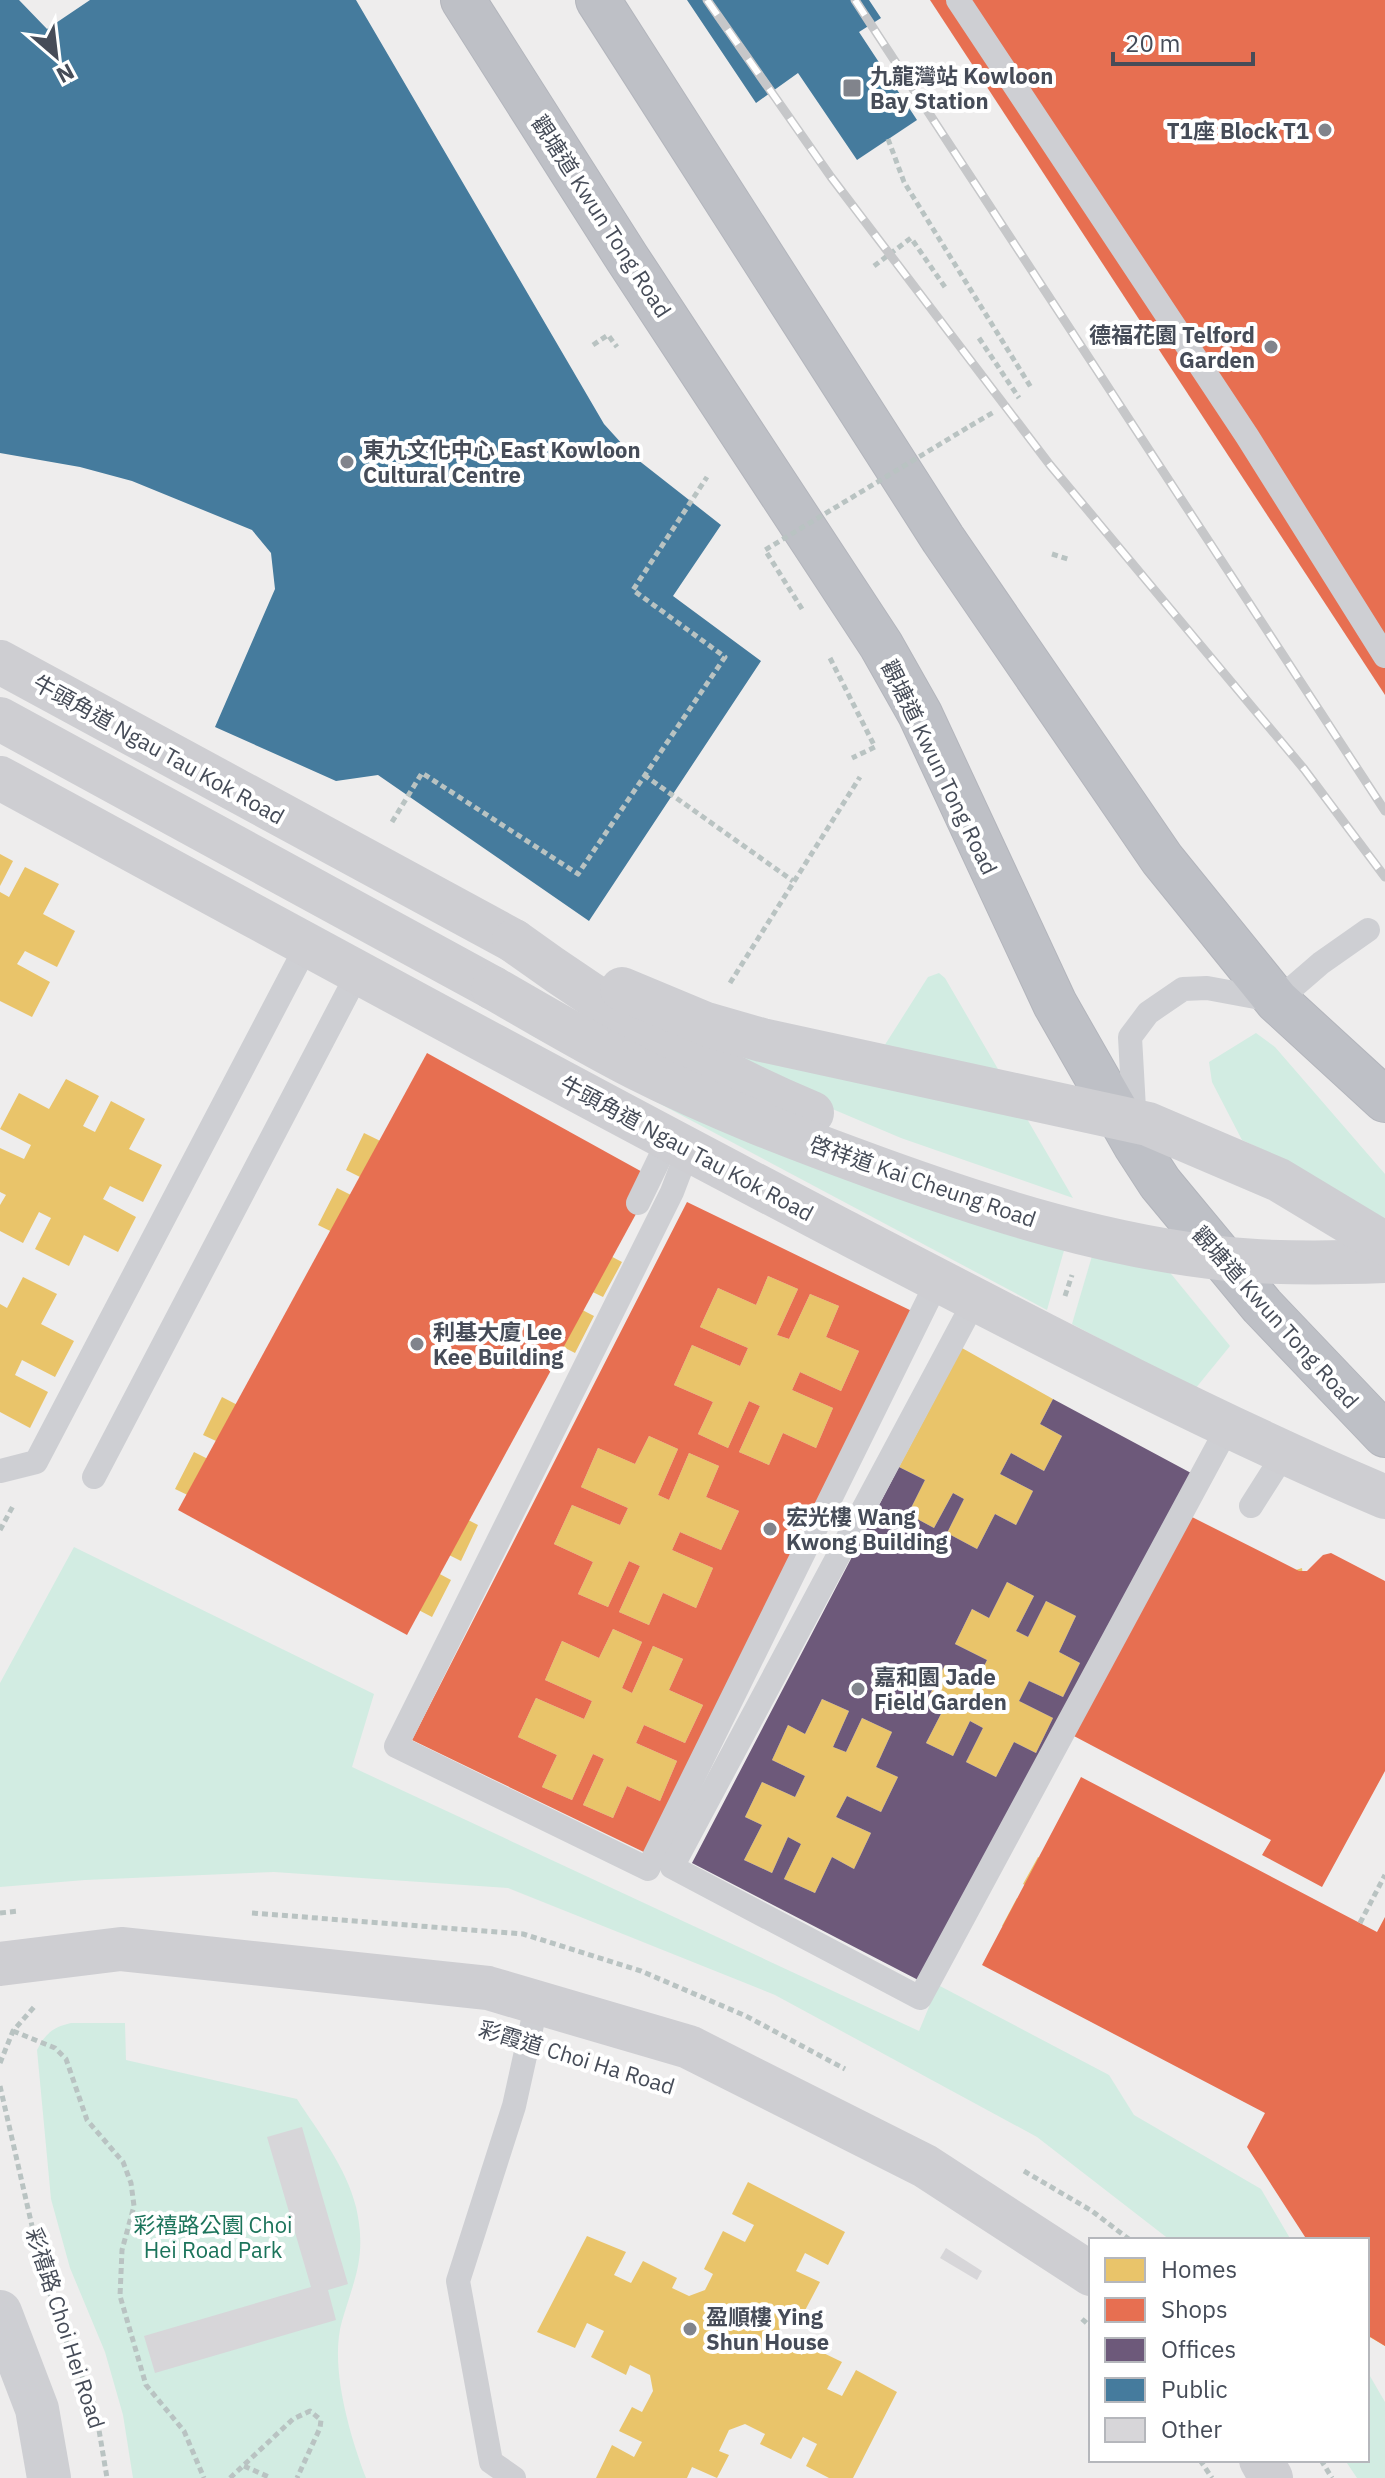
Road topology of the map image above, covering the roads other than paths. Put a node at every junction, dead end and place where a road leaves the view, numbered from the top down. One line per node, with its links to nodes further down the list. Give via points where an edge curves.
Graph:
1 (463, 0): 15 (highway, 觀塘道 Kwun Tong Road, via 881,645 920,714 1055,1004)
2 (598, 0): 12 (highway, via 984,601 1162,859)
3 (958, 0): 4 (lane, via 1247,436)
4 (1385, 656)
5 (0, 662): 9 (main road, 牛頭角道 Ngau Tau Kok Road)
6 (0, 719): 19 (main road, 啓祥道 Kai Cheung Road, bridge, via 636,1068 833,1153 975,1203 1139,1244 1226,1259)
7 (0, 778): 10 (main road, 牛頭角道 Ngau Tau Kok Road)
8 (1368, 930): 12 (lane)
9 (514, 941): 17 (main road, 啓祥道 Kai Cheung Road, bridge, via 585,993 740,1080 936,1164 1103,1211 1198,1229 1289,1238); 18 (main road, 牛頭角道 Ngau Tau Kok Road, bridge, via 706,1024 1148,1124 1279,1180)
10 (307, 945): 11 (main road, 牛頭角道 Ngau Tau Kok Road); 25 (lane, via 36,1462)
11 (359, 971): 14 (main road, 牛頭角道 Ngau Tau Kok Road); 26 (lane)
12 (1277, 1001): 13 (highway); 15 (lane, via 1207,988 1183,989 1148,1013 1130,1037)
13 (1385, 1100)
14 (678, 1144): 16 (lane); 20 (main road, 牛頭角道 Ngau Tau Kok Road); 20 (lane, via 672,1192 396,1746 648,1869)
15 (1136, 1146): 23 (highway, 觀塘道 Kwun Tong Road, via 1253,1295)
16 (638, 1203)
17 (1385, 1235)
18 (1385, 1244)
19 (1385, 1261)
20 (938, 1280): 21 (main road, 牛頭角道 Ngau Tau Kok Road)
21 (975, 1300): 22 (main road, 牛頭角道 Ngau Tau Kok Road); 22 (lane, via 672,1867 828,1941 920,1998)
22 (1229, 1425): 24 (main road, 牛頭角道 Ngau Tau Kok Road)
23 (1385, 1435)
24 (1284, 1454): 27 (main road, 牛頭角道 Ngau Tau Kok Road); 28 (lane)
25 (0, 1471)
26 (94, 1477)
27 (1385, 1497)
28 (1251, 1506)
29 (0, 1964): 30 (main road, 彩霞道 Choi Ha Road, via 121,1949 488,1988)
30 (537, 2002): 31 (main road, 彩霞道 Choi Ha Road, via 703,2054 925,2166); 34 (lane, via 514,2106 458,2281 491,2462)
31 (1089, 2273)
32 (0, 2312): 33 (street, via 37,2409)
33 (49, 2478)
34 (514, 2478)

